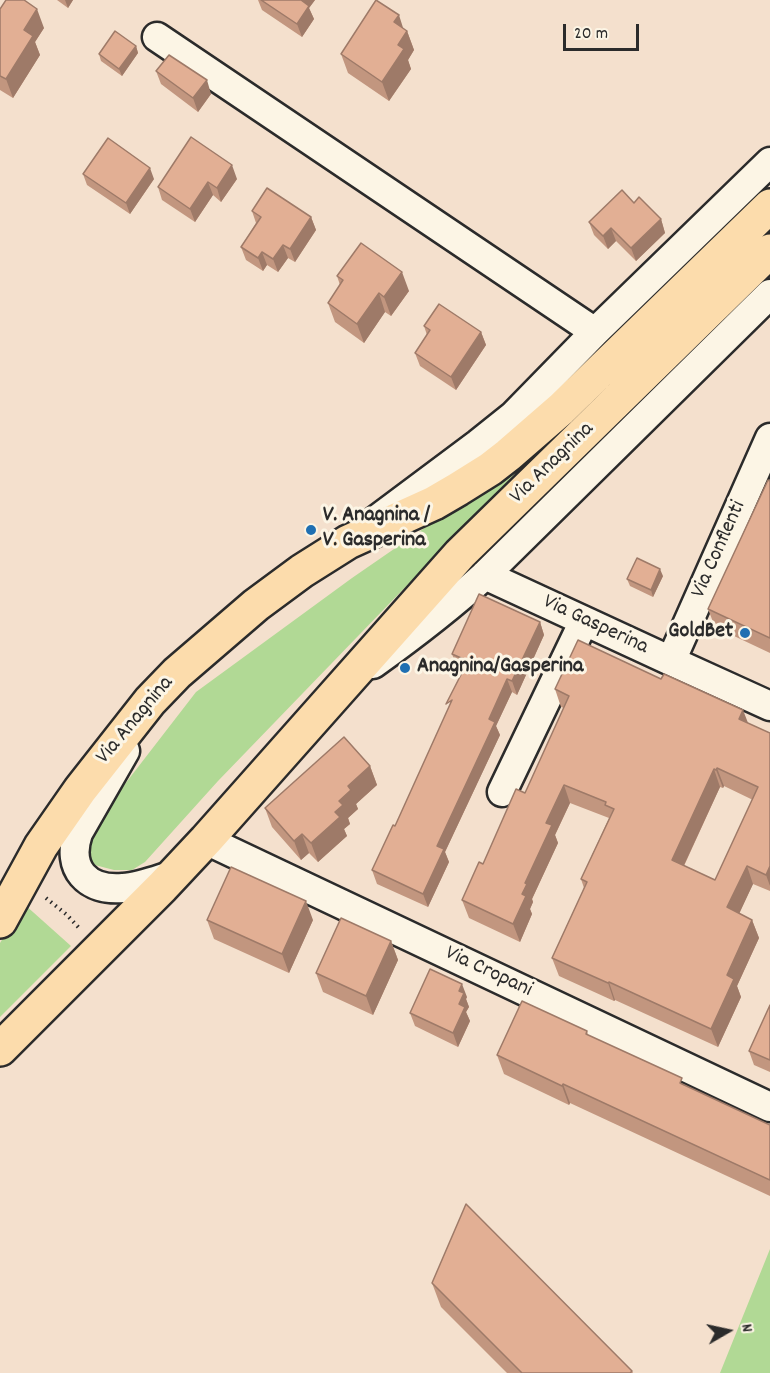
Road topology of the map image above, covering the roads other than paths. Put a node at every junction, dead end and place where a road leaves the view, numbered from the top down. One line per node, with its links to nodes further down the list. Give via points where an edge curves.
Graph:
1 (157, 37): 6 (street)
2 (770, 162): 6 (street, Via Anagnina)
3 (770, 206): 8 (main road, Via Anagnina, via 508,455 442,498)
4 (770, 251): 12 (main road, Via Anagnina, via 460,554)
5 (770, 294): 9 (street, Via Anagnina)
6 (595, 332): 8 (street, Via Anagnina, via 513,416)
7 (770, 438): 11 (street, Via Conflenti)
8 (348, 542): 13 (main road, Via Anagnina, via 256,605)
9 (485, 575): 10 (street, Via Gasperina); 12 (street, Via Anagnina, via 412,637)
10 (584, 621): 11 (street, Via Gasperina); 15 (street)
11 (671, 661): 14 (street, Via Gasperina)
12 (344, 684): 16 (main road, Via Anagnina)
13 (163, 687): 17 (street, via 78,833 75,861 81,875 104,887 126,888); 18 (main road, Via Anagnina, via 63,813)
14 (770, 706)
15 (502, 792)
16 (206, 840): 17 (main road, Via Anagnina); 20 (street, Via Cropani)
17 (173, 875): 19 (main road, Via Anagnina)
18 (0, 921)
19 (0, 1049)
20 (770, 1107)

